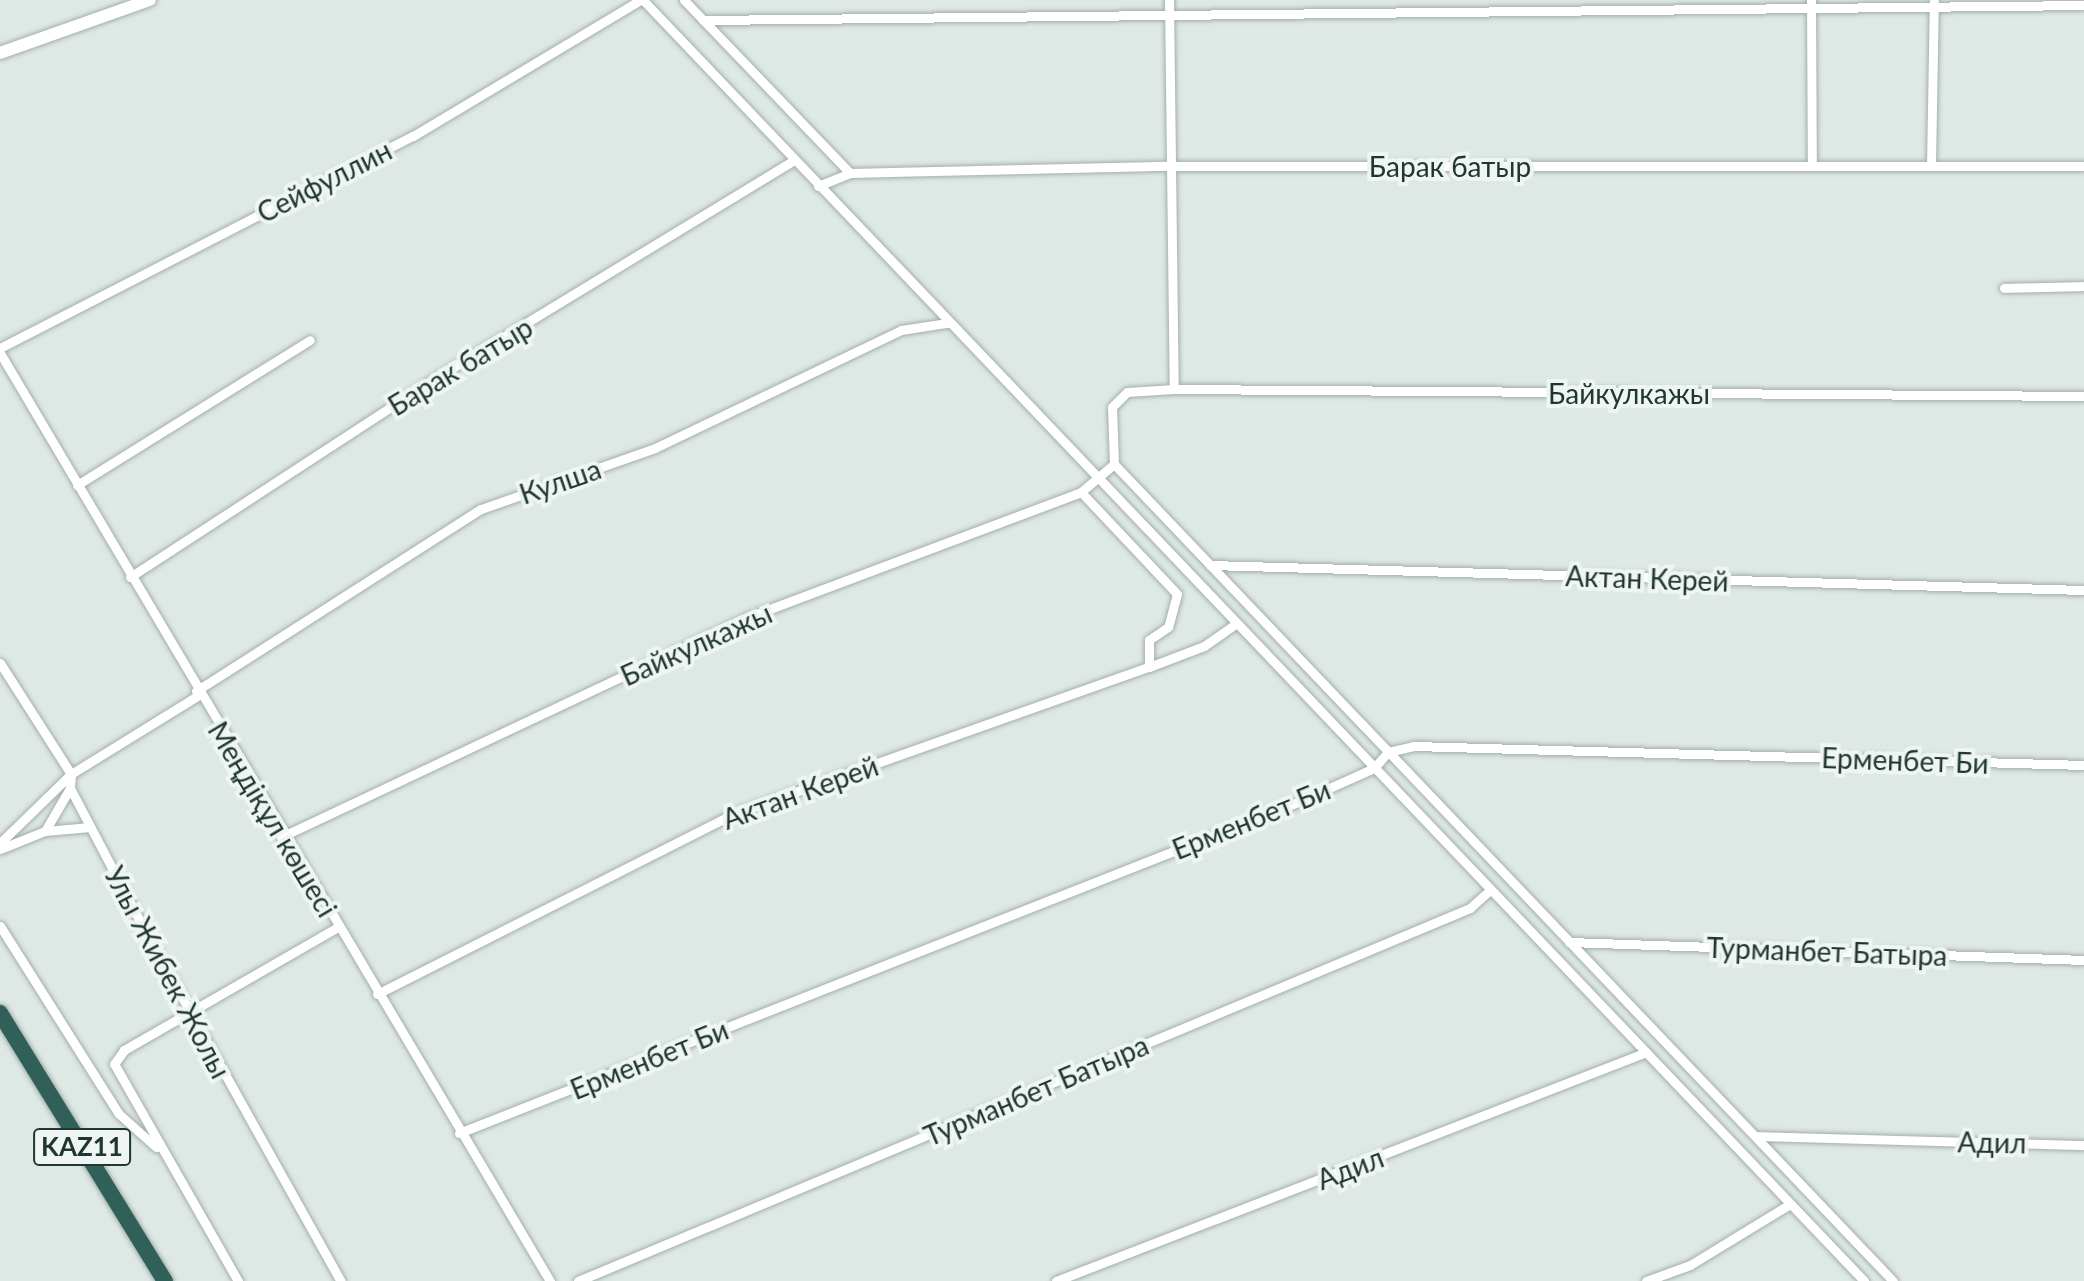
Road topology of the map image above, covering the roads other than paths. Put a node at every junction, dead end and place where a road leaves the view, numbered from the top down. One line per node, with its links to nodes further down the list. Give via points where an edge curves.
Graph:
1 (150, 0): 10 (street)
2 (641, 0): 11 (street); 22 (street, Сейфуллин, via 413,136)
3 (684, 0): 9 (street)
4 (1169, 0): 8 (street)
5 (1935, 3): 6 (street); 7 (street); 14 (street)
6 (1811, 4): 8 (street); 13 (street)
7 (2084, 5)
8 (1169, 18): 9 (street); 12 (street)
9 (703, 20): 16 (street)
10 (0, 53)
11 (794, 160): 17 (street); 30 (street, Барак батыр, via 429,382)
12 (1168, 166): 13 (street, Барак батыр); 16 (street, Барак батыр); 23 (street)
13 (1812, 166): 14 (street, Барак батыр)
14 (1931, 166): 15 (street, Барак батыр)
15 (2084, 166)
16 (850, 173): 17 (street, Барак батыр)
17 (818, 186): 20 (street)
18 (2084, 286): 19 (street)
19 (2004, 288)
20 (947, 323): 26 (street); 35 (street, Кулша, via 901,330 655,448 481,509)
21 (310, 340): 27 (street)
22 (0, 351): 27 (street, Меңдіқұл көшесі)
23 (1174, 389): 24 (street, Байкулкажы); 25 (street, Байкулкажы, via 1117,399 1110,416)
24 (2084, 396)
25 (1114, 464): 26 (street, Байкулкажы); 29 (street)
26 (1098, 483): 28 (street, Байкулкажы); 32 (street)
27 (77, 485): 30 (street, Меңдіқұл көшесі)
28 (1081, 492): 34 (street, via 1177,594 1168,627 1149,640); 43 (street, Байкулкажы, via 746,618)
29 (1210, 565): 31 (street, Актан Керей); 36 (street)
30 (130, 577): 35 (street, Меңдіқұл көшесі)
31 (2084, 590)
32 (1236, 624): 34 (street, Актан Керей, via 1204,646); 38 (street)
33 (0, 663): 39 (street)
34 (1149, 667): 51 (street, Актан Керей, via 733,814)
35 (198, 693): 39 (street, Кулша); 43 (street, Меңдіқұл көшесі)
36 (1388, 752): 37 (street, Ерменбет Би, via 1413,746); 38 (street, Ерменбет Би); 49 (street)
37 (2084, 765)
38 (1374, 768): 46 (street); 55 (street, Ерменбет Би)
39 (71, 774): 40 (street); 44 (street, Кулша)
40 (70, 788): 41 (street, Улы Жибек Жолы); 42 (street)
41 (90, 827): 42 (street); 53 (street, Улы Жибек Жолы)
42 (45, 831): 45 (street)
43 (281, 837): 47 (street, Меңдіқұл көшесі)
44 (0, 843)
45 (0, 849)
46 (1489, 891): 54 (street); 64 (street, Турманбет Батыра, via 1470,908)
47 (338, 927): 51 (street, Меңдіқұл көшесі); 53 (street)
48 (1, 930): 58 (street, via 119,1114)
49 (1569, 942): 50 (street, Турманбет Батыра); 56 (street)
50 (2084, 960)
51 (377, 994): 55 (street, Меңдіқұл көшесі)
52 (0, 1013): 60 (highway, KAZ11)
53 (189, 1013): 58 (street, via 124,1050 114,1064); 62 (street, Улы Жибек Жолы)
54 (1644, 1053): 59 (street); 65 (street, Адил)
55 (459, 1133): 63 (street, Меңдіқұл көшесі)
56 (1756, 1136): 57 (street, Адил); 68 (street)
57 (2084, 1145)
58 (159, 1149): 61 (street)
59 (1790, 1204): 66 (street, via 1690,1265); 67 (street)
60 (165, 1281)
61 (238, 1281)
62 (341, 1281)
63 (550, 1281)
64 (578, 1281)
65 (1056, 1281)
66 (1646, 1281)
67 (1864, 1281)
68 (1893, 1281)

